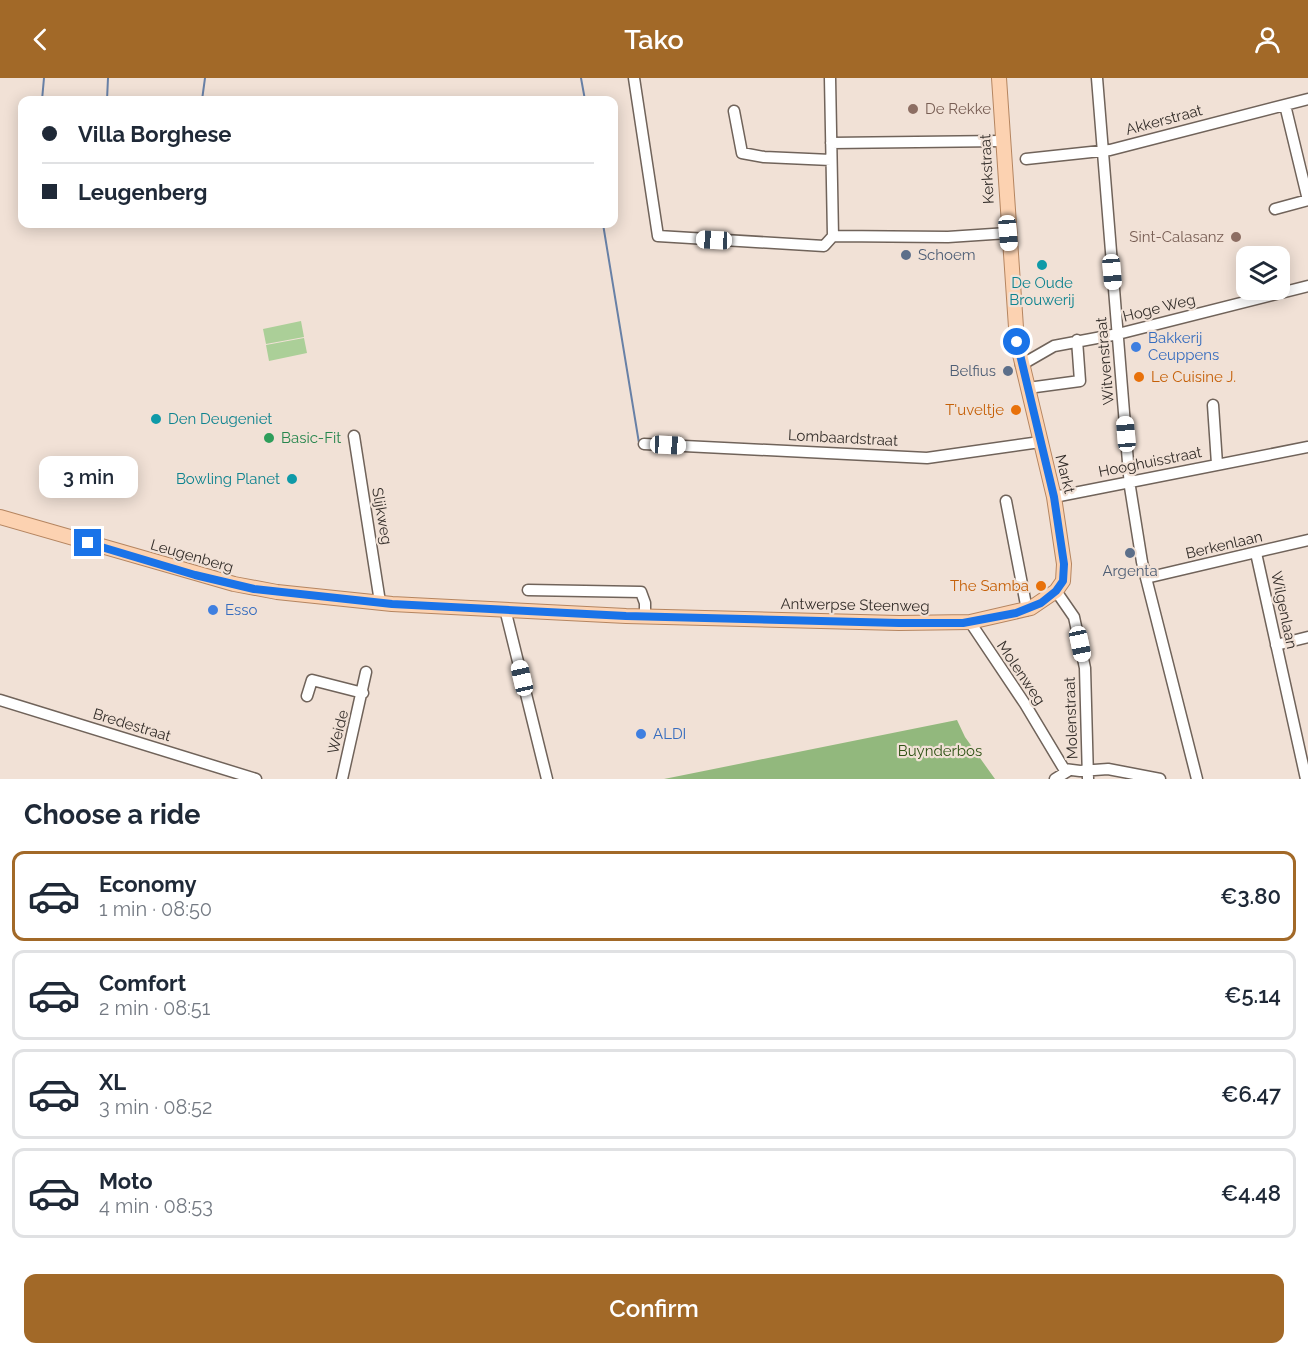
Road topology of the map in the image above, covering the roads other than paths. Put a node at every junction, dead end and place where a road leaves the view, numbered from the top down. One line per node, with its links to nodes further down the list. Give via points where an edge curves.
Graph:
1 (633, 78): 16 (street, via 658,236 818,246 824,246)
2 (830, 78): 9 (street)
3 (999, 78): 8 (main road, Kerkstraat)
4 (1097, 78): 10 (street, Witvenstraat)
5 (1308, 99): 6 (street, Akkerstraat)
6 (1284, 105): 10 (street, Akkerstraat); 13 (street)
7 (734, 111): 12 (street, via 742,153)
8 (1002, 141): 9 (street); 15 (main road, Kerkstraat)
9 (831, 143): 12 (street)
10 (1103, 151): 11 (street, Akkerstraat); 18 (street, Witvenstraat)
11 (1026, 159)
12 (831, 160): 16 (street)
13 (1308, 200): 14 (street)
14 (1275, 209)
15 (1008, 233): 16 (street); 20 (main road, Kerkstraat)
16 (833, 237)
17 (1308, 286): 18 (street, Hoge Weg)
18 (1118, 334): 19 (street, Hoge Weg); 28 (street, Witvenstraat)
19 (1077, 340): 20 (street, Hoge Weg, via 1054,345); 21 (street, via 1080,381)
20 (1021, 365): 21 (main road, Markt)
21 (1028, 388): 24 (main road, Markt)
22 (1213, 405): 27 (street, Hooghuisstraat)
23 (354, 436): 37 (street, Slijkweg)
24 (1040, 442): 25 (street, Lombaardstraat, via 927,458); 29 (main road, Markt)
25 (644, 444)
26 (1308, 447): 27 (street, Hooghuisstraat)
27 (1217, 464): 28 (street, Hooghuisstraat)
28 (1130, 481): 29 (street, Hooghuisstraat); 34 (street, Witvenstraat)
29 (1054, 497): 36 (main road, Markt, via 1064,564 1063,581)
30 (1006, 501): 39 (street)
31 (0, 517): 37 (main road, Leugenberg, via 234,584)
32 (1308, 540): 33 (street, Berkenlaan)
33 (1256, 553): 34 (street, Berkenlaan); 43 (street, Wilgenlaan)
34 (1146, 578): 55 (street, Witvenstraat)
35 (528, 590): 40 (street, via 641,592)
36 (1056, 591): 39 (main road, Antwerpse Steenweg); 49 (street, Molenstraat, via 1074,617 1084,668)
37 (380, 602): 38 (main road, Leugenberg)
38 (505, 609): 40 (main road, Antwerpse Steenweg); 52 (street)
39 (1027, 610): 41 (main road, Antwerpse Steenweg)
40 (645, 616): 41 (main road, Antwerpse Steenweg)
41 (970, 622): 48 (street, Molenweg)
42 (1308, 637): 43 (street)
43 (1276, 645): 56 (street, Wilgenlaan)
44 (366, 672): 45 (street, Weide)
45 (363, 693): 46 (street, Weide, via 312,680); 51 (street, Weide)
46 (307, 696)
47 (0, 700): 50 (street, Bredestraat)
48 (1068, 771): 49 (street); 53 (street)
49 (1088, 775): 54 (street, via 1108,769)
50 (256, 779)
51 (342, 779)
52 (547, 779)
53 (1055, 779)
54 (1160, 779)
55 (1197, 779)
56 (1306, 779)

